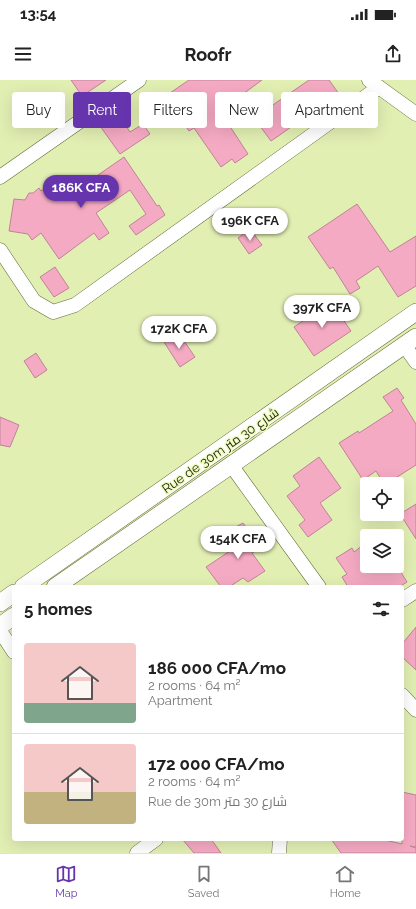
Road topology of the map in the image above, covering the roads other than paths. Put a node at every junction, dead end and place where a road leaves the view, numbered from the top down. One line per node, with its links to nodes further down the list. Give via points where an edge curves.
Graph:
1 (139, 80): 4 (street)
2 (374, 84): 3 (street); 5 (street, via 75,305 53,312 34,301)
3 (416, 114)
4 (0, 177)
5 (0, 250)
6 (416, 312): 10 (street, Rue de 30m شارع 30 متر)
7 (410, 341): 8 (street); 9 (street, Rue de 30m شارع 30 متر)
8 (416, 362)
9 (231, 465): 11 (street, Rue de 30m شارع 30 متر); 12 (street)
10 (26, 585)
11 (58, 585)
12 (318, 585)
13 (416, 591): 15 (street)
14 (12, 594): 16 (street)
15 (404, 599)
16 (0, 603)
17 (12, 617): 18 (street)
18 (0, 626)
19 (0, 631): 20 (street)
20 (12, 649)
21 (404, 697): 22 (street)
22 (416, 710)
23 (152, 841): 25 (street)
24 (280, 841): 26 (street)
25 (140, 848)
26 (278, 853)

